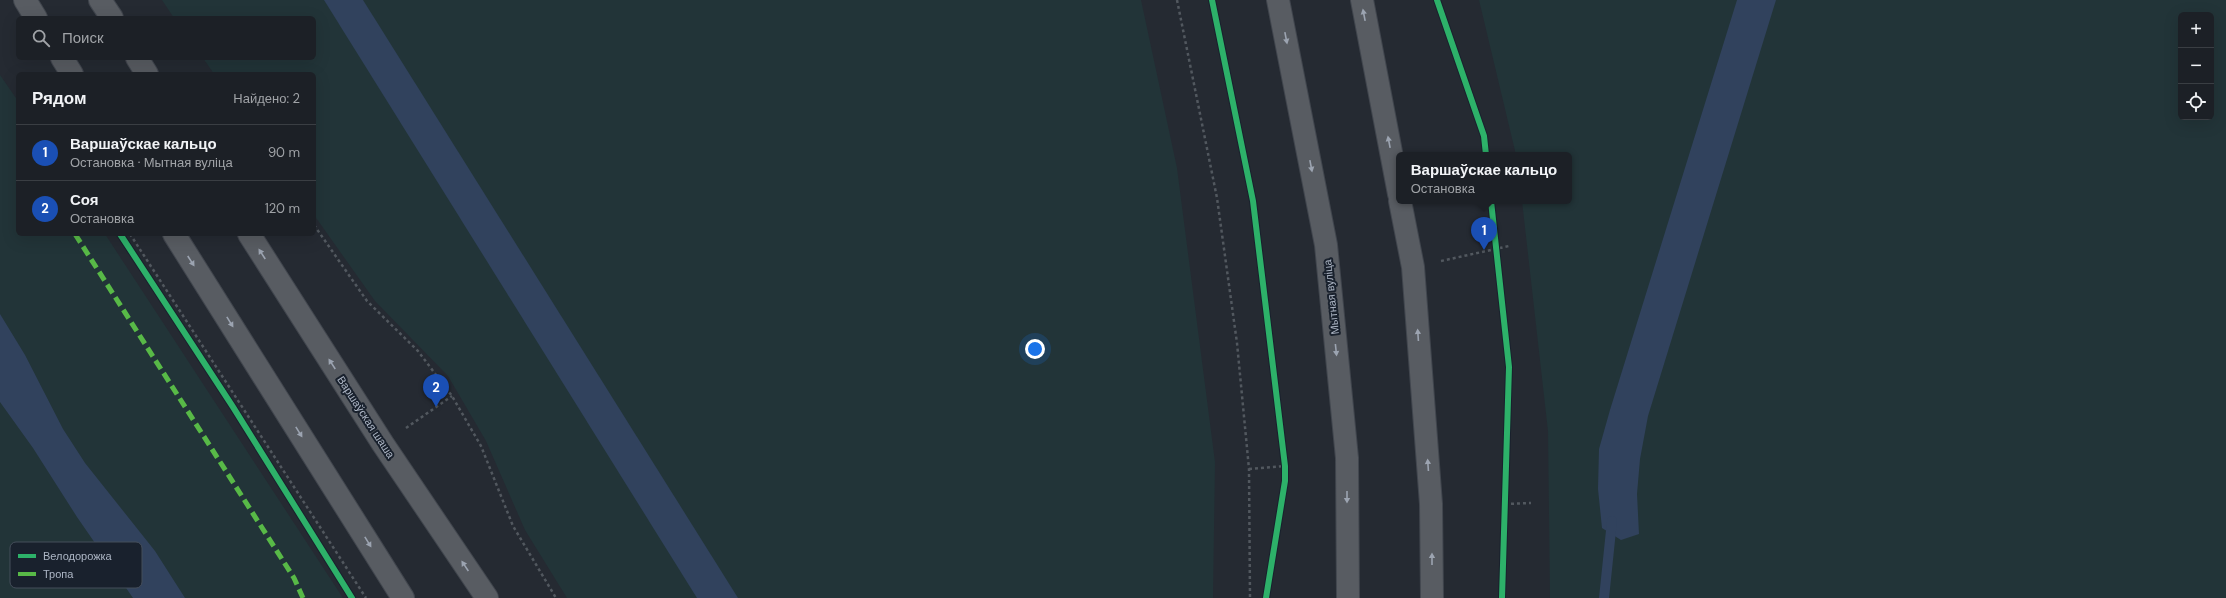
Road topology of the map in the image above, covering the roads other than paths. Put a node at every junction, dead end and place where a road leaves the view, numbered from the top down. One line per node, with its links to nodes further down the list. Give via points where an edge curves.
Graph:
1 (25, 0): 5 (highway)
2 (100, 0): 6 (highway)
3 (1278, 0): 17 (highway, Мытная вуліца, one-way to 17, via 1326,245 1347,458)
4 (1362, 0): 11 (highway, one-way to 4)
5 (35, 16)
6 (111, 16)
7 (63, 60): 9 (highway)
8 (138, 60): 10 (highway)
9 (71, 72)
10 (146, 72)
11 (1396, 178)
12 (1401, 204): 18 (highway, one-way to 12, via 1431,504 1413,267)
13 (175, 236): 15 (highway, one-way to 15)
14 (250, 236): 16 (highway, Варшаўская шаша, one-way to 14, via 383,444)
15 (403, 598)
16 (487, 598)
17 (1348, 598)
18 (1432, 598)

